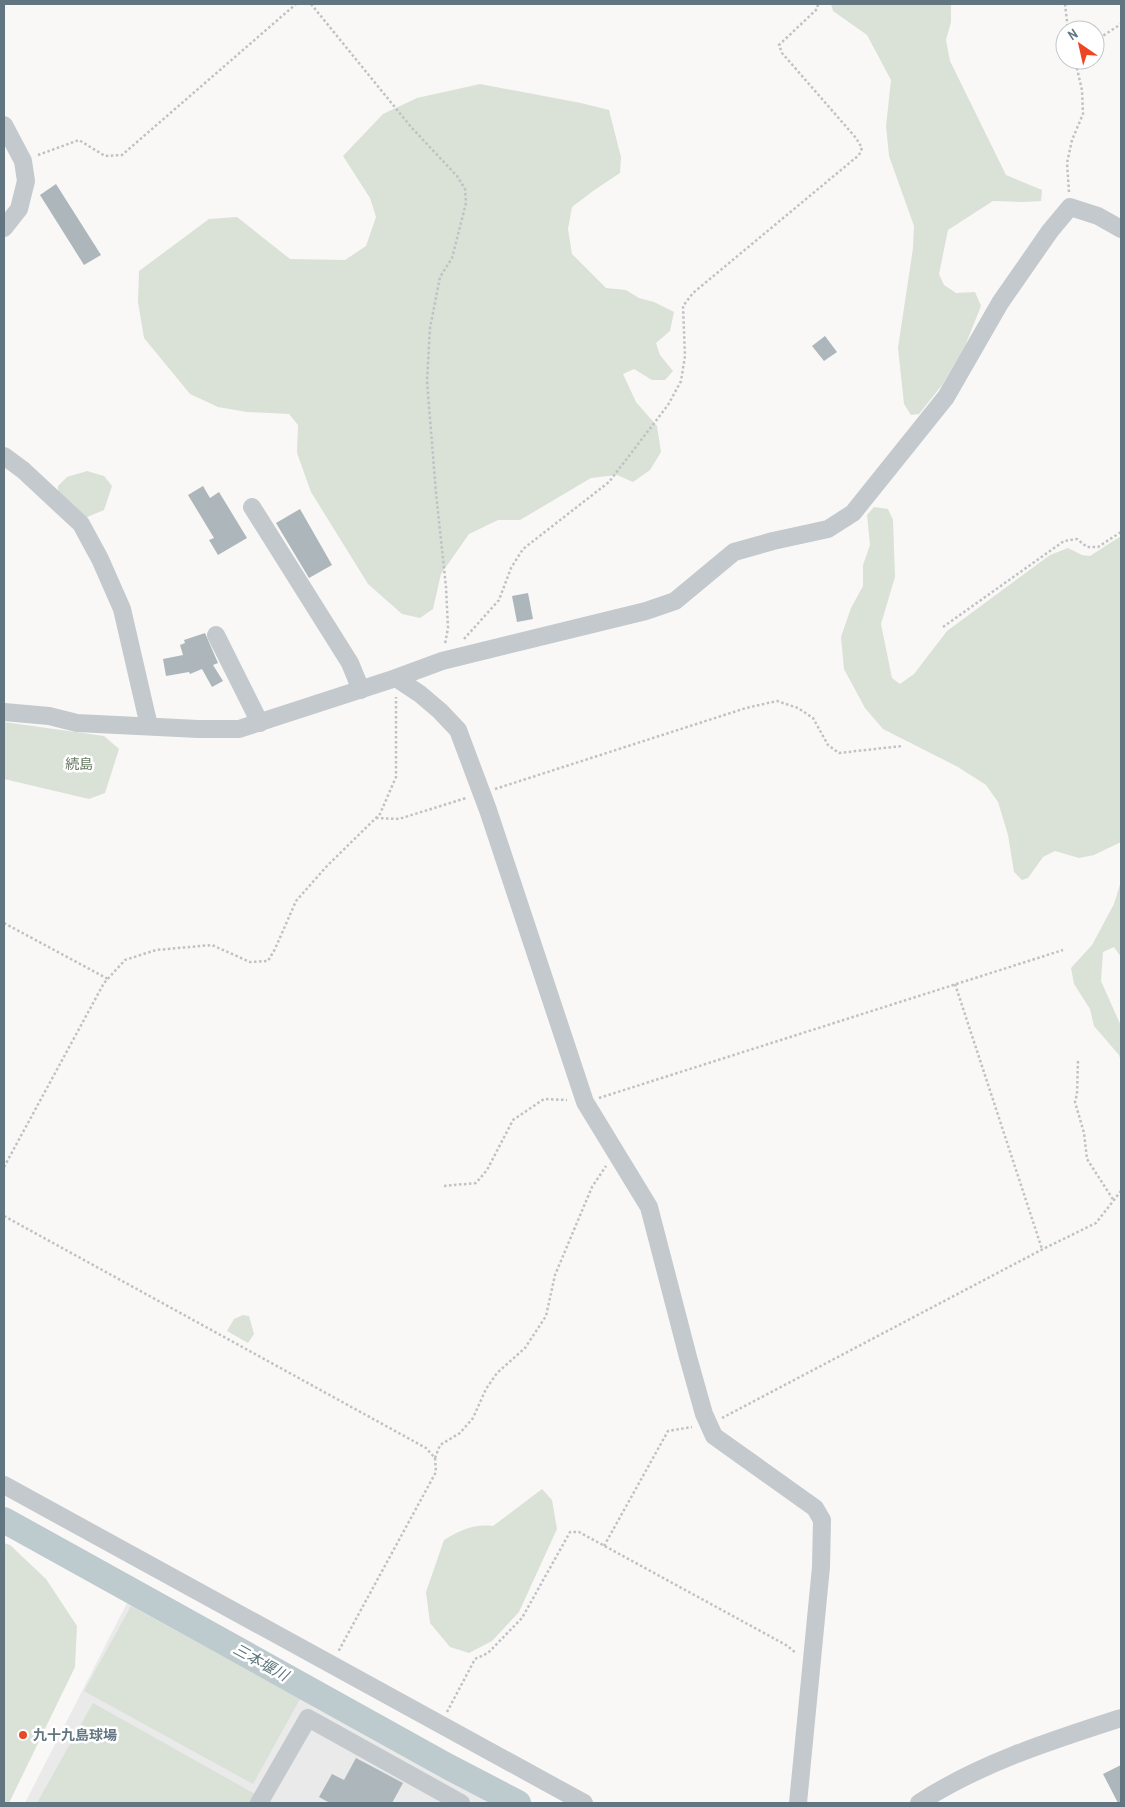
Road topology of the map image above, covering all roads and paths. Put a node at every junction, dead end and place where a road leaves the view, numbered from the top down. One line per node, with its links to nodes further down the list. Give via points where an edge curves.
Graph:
1 (296, 4): 10 (path, via 122,156 105,156 80,140)
2 (311, 4): 20 (path, via 465,189 466,203 452,258 440,277 430,328 427,381 447,595 448,628)
3 (818, 4): 19 (path, via 817,10 780,45 782,53 856,138 862,148 859,155 693,293 683,306 685,356 681,381 668,405 609,482 523,549 511,568 499,600)
4 (1065, 4): 5 (path)
5 (1067, 20)
6 (1121, 24): 7 (path)
7 (1105, 34)
8 (1077, 70): 11 (path, via 1083,114 1067,163)
9 (4, 125): 10 (street)
10 (23, 161): 12 (street, via 26,181 19,209)
11 (1070, 207): 13 (street, via 1098,216); 20 (street, via 1000,303 946,397 854,513 828,529 734,552 675,601)
12 (4, 228)
13 (1121, 229)
14 (4, 456): 25 (street, via 81,524 95,550 122,609)
15 (252, 506): 22 (street, via 350,663)
16 (1121, 532): 17 (path, via 1098,547 1087,547 1077,539 1064,541)
17 (943, 627)
18 (216, 635): 24 (street)
19 (463, 640)
20 (442, 661): 21 (street)
21 (396, 678): 22 (street); 27 (street, via 420,694 458,730); 28 (path, via 396,777)
22 (361, 690): 24 (street)
23 (4, 712): 25 (street, via 49,716 77,723)
24 (260, 723): 25 (street, via 239,729)
25 (149, 726)
26 (902, 746): 27 (path, via 839,753 828,745 813,718 798,708 777,701 746,708)
27 (482, 794): 28 (path, via 399,819); 34 (street)
28 (376, 818): 31 (path, via 296,901 268,961 250,962 212,945 156,950 125,960)
29 (4, 923): 31 (path)
30 (1063, 950): 32 (path)
31 (108, 979): 36 (path)
32 (955, 984): 34 (path); 41 (path)
33 (1078, 1061): 39 (path, via 1075,1102 1087,1159)
34 (585, 1102): 35 (street); 37 (path, via 544,1099 513,1120 487,1170 476,1183)
35 (615, 1152): 42 (street, via 649,1207); 43 (path, via 592,1186 555,1275 546,1316 525,1348 497,1373 473,1418 460,1434 440,1446)
36 (4, 1167)
37 (444, 1186)
38 (1121, 1191): 39 (path)
39 (1114, 1201): 41 (path, via 1096,1223)
40 (4, 1216): 43 (path, via 426,1448)
41 (1042, 1249): 42 (path, via 725,1415)
42 (710, 1427): 45 (path, via 668,1431); 47 (street, via 720,1441 815,1508 822,1520 822,1567)
43 (435, 1458): 46 (path, via 436,1472)
44 (4, 1485): 46 (street)
45 (604, 1546): 47 (path, via 786,1645); 49 (path, via 579,1532 570,1532 522,1618 488,1653 475,1659)
46 (331, 1664): 49 (street)
47 (811, 1665): 53 (street)
48 (1121, 1718): 54 (street, via 994,1763)
49 (440, 1724): 52 (street)
50 (259, 1803): 51 (street, via 308,1718)
51 (461, 1803)
52 (584, 1803)
53 (798, 1803)
54 (920, 1803)

